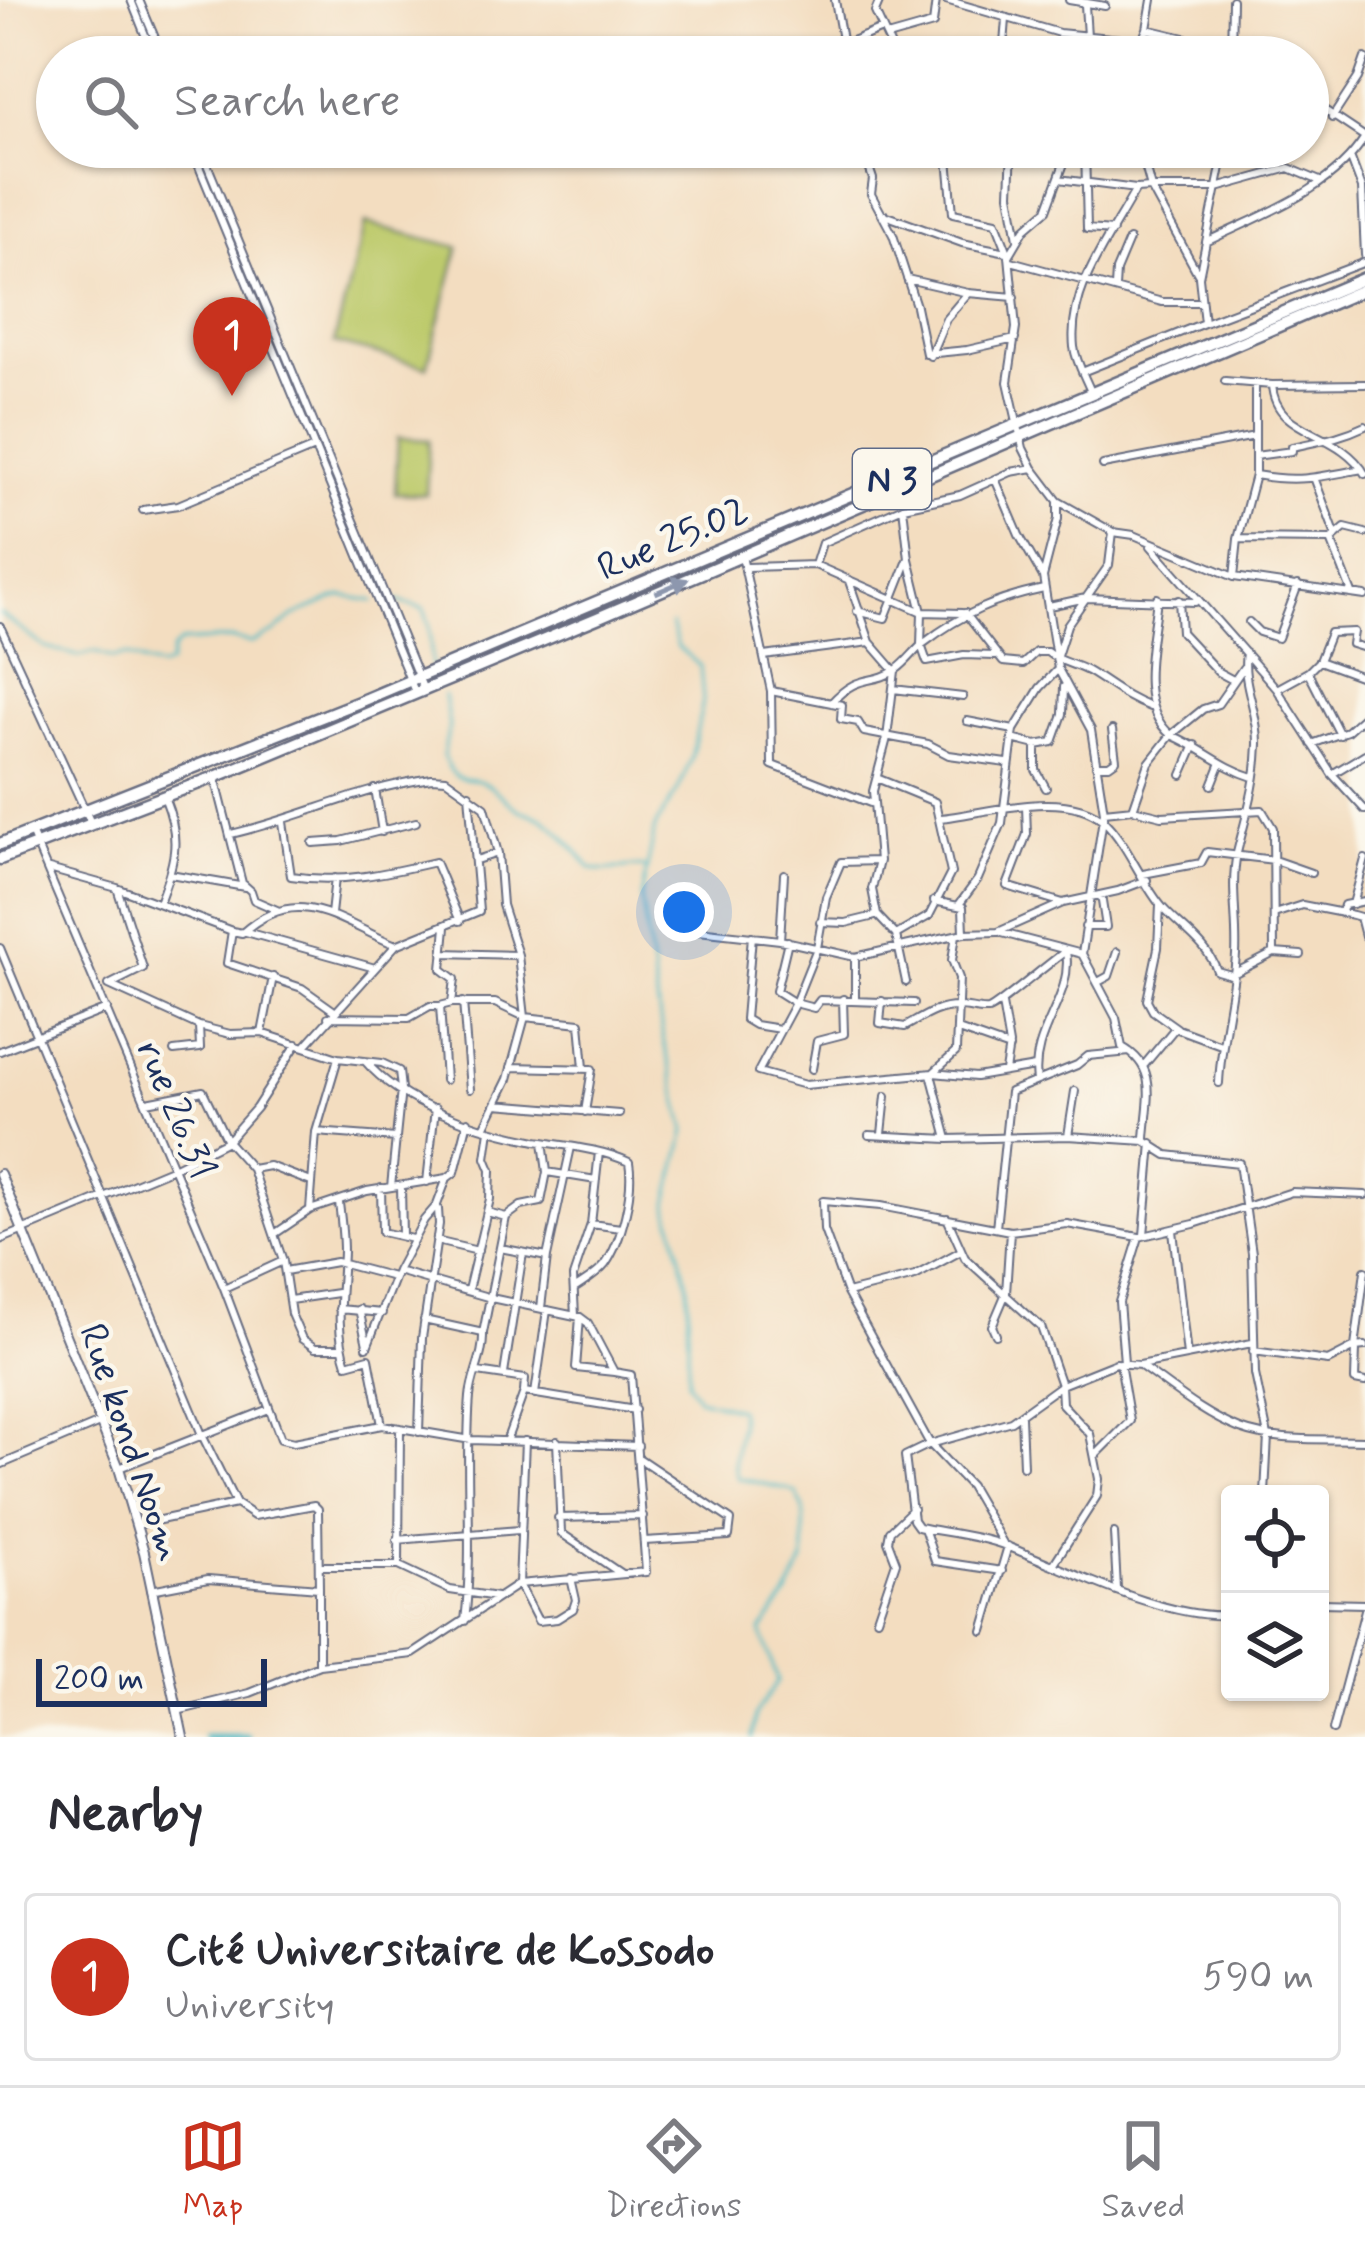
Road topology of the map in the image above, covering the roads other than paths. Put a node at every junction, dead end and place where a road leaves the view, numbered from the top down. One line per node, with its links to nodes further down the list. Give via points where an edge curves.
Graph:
1 (135, 0): 14 (street)
2 (835, 0): 15 (street)
3 (880, 0): 13 (street, via 875,12)
4 (936, 0): 13 (street, via 933,24)
5 (946, 0): 11 (street)
6 (1152, 0): 12 (street)
7 (1232, 0): 22 (street)
8 (1073, 1): 9 (street)
9 (1085, 5): 10 (street); 19 (street)
10 (1105, 5)
11 (1006, 17): 18 (street); 19 (street)
12 (1147, 29): 20 (street); 21 (street)
13 (884, 33): 16 (street); 17 (street)
14 (150, 36)
15 (841, 36)
16 (874, 36)
17 (886, 36)
18 (1005, 36)
19 (1085, 36)
20 (1144, 36)
21 (1172, 36)
22 (1231, 36)
23 (1365, 58): 24 (street)
24 (1362, 78): 26 (street)
25 (1329, 116): 26 (street)
26 (1332, 118): 27 (street)
27 (1365, 137): 28 (street)
28 (1352, 159): 38 (street); 49 (street, via 1362,188)
29 (204, 168): 72 (street)
30 (870, 168): 43 (street)
31 (949, 168): 48 (street, via 953,213 996,222)
32 (1011, 168): 45 (street)
33 (1062, 168): 37 (street)
34 (1086, 168): 39 (street)
35 (1146, 168): 40 (street)
36 (1221, 168): 41 (street)
37 (1058, 179): 39 (street); 45 (street, via 1047,210)
38 (1320, 181): 41 (street, via 1289,168); 47 (street)
39 (1086, 182): 42 (street); 44 (street, via 1088,230)
40 (1151, 188): 41 (street); 42 (street); 50 (street)
41 (1217, 188): 47 (street)
42 (1136, 189): 44 (street)
43 (878, 213): 48 (street); 52 (street)
44 (1113, 231): 53 (street)
45 (1018, 239): 48 (street)
46 (1129, 240): 54 (street)
47 (1208, 241): 50 (street)
48 (1009, 256): 53 (street); 57 (street)
49 (1365, 258): 59 (street)
50 (1199, 277): 58 (street)
51 (1365, 278): 67 (main road, N 3)
52 (907, 279): 56 (street); 61 (street)
53 (1084, 280): 54 (street); 62 (street, via 1074,340)
54 (1115, 288): 58 (street, via 1162,302)
55 (1365, 289): 67 (main road, N 3)
56 (968, 293): 57 (street); 61 (street)
57 (1014, 297): 60 (street)
58 (1200, 302): 59 (street)
59 (1204, 323): 62 (street)
60 (1015, 339): 61 (street); 69 (street, via 1008,382)
61 (930, 356)
62 (1082, 372): 67 (street)
63 (1225, 381): 64 (street)
64 (1255, 383): 66 (street); 70 (street)
65 (1365, 384): 66 (street)
66 (1272, 385): 71 (street, via 1288,421)
67 (1094, 398): 69 (main road, N 3)
68 (1365, 426): 71 (street)
69 (1018, 431): 75 (street); 81 (main road, N 3); 90 (main road, Rue 25.02 / N 3)
70 (1255, 436): 73 (street); 74 (street)
71 (1331, 442): 73 (street); 76 (street)
72 (318, 446): 83 (street, via 178,505); 126 (street)
73 (1256, 456): 77 (street)
74 (1103, 465)
75 (1033, 468): 79 (street); 80 (street)
76 (1363, 471): 78 (street)
77 (1255, 475): 78 (street); 88 (street)
78 (1315, 480): 87 (street)
79 (996, 481): 82 (street); 94 (street)
80 (1058, 501): 85 (street); 94 (street)
81 (859, 505): 84 (street); 92 (main road, N 3)
82 (903, 507): 84 (street); 91 (street)
83 (143, 510)
84 (865, 522): 93 (street, via 822,543)
85 (1113, 532): 89 (street); 101 (street, via 1108,565)
86 (1365, 533): 87 (street, via 1345,528)
87 (1334, 538): 88 (street); 99 (street)
88 (1238, 539): 95 (street)
89 (1144, 540): 95 (street); 105 (street)
90 (737, 541): 92 (street); 126 (main road, Rue 25.02 / N 3)
91 (909, 559): 103 (street); 108 (street)
92 (745, 562): 93 (street); 116 (street); 126 (main road, N 3, one-way to 92)
93 (814, 565): 96 (street)
94 (1043, 577): 98 (street)
95 (1234, 577): 97 (street)
96 (849, 581): 103 (street); 107 (street)
97 (1298, 585): 99 (street); 110 (street, via 1278,638)
98 (1045, 589): 106 (street); 109 (street)
99 (1353, 594): 100 (street)
100 (1365, 596)
101 (1086, 598): 102 (street); 106 (street); 119 (street, via 1067,625)
102 (1157, 598): 104 (street); 132 (street)
103 (893, 599): 107 (street, via 884,619); 108 (street)
104 (1179, 600): 105 (street); 124 (street, via 1181,632)
105 (1196, 602): 115 (street)
106 (1049, 606): 119 (street)
107 (857, 611): 112 (street)
108 (922, 612): 109 (street); 113 (street)
109 (964, 613): 113 (street); 117 (street)
110 (1249, 622)
111 (0, 626): 164 (street)
112 (870, 642): 116 (street); 121 (street)
113 (921, 645): 117 (street, via 926,662); 121 (street)
114 (1365, 648): 118 (street, via 1352,644 1354,632 1333,632)
115 (1246, 653): 120 (street); 127 (street)
116 (764, 656): 129 (street)
117 (995, 656): 119 (street, via 1015,666 1047,652)
118 (1319, 661): 122 (street); 123 (street)
119 (1057, 664): 125 (street); 132 (street, via 1088,671); 136 (street)
120 (1244, 668): 124 (street); 150 (street, via 1257,724)
121 (895, 671): 128 (street); 131 (street, via 848,684)
122 (1308, 672): 127 (street); 138 (street)
123 (1365, 678)
124 (1234, 680): 137 (street, via 1218,704)
125 (1064, 683): 141 (street, via 1054,740); 145 (street, via 1091,730)
126 (417, 684): 149 (main road, N 3); 164 (main road, Rue 25.02 / N 3)
127 (1276, 688): 140 (street)
128 (893, 689): 130 (street); 139 (street)
129 (771, 691): 131 (street); 157 (street, via 774,767)
130 (963, 697)
131 (832, 703): 139 (street, via 842,705 841,718)
132 (1150, 706): 137 (street)
133 (1365, 715): 138 (street)
134 (967, 721): 136 (street)
135 (1112, 730): 145 (street, via 1116,760)
136 (1013, 735): 141 (street); 144 (street)
137 (1171, 735): 142 (street); 160 (street, via 1149,763)
138 (1340, 735): 140 (street)
139 (887, 738): 144 (street); 151 (street)
140 (1312, 744): 147 (street)
141 (1036, 745): 153 (street)
142 (1196, 745): 146 (street); 148 (street)
143 (1365, 754): 147 (street)
144 (1007, 763): 159 (street)
145 (1096, 765): 163 (street)
146 (1220, 765): 150 (street); 152 (street)
147 (1332, 774): 162 (street)
148 (1182, 775)
149 (215, 777): 156 (main road, N 3); 169 (street)
150 (1253, 777): 161 (street)
151 (878, 779): 157 (street); 165 (street, via 928,796)
152 (1212, 785)
153 (1046, 788)
154 (375, 789): 155 (street, via 440,777); 166 (street); 168 (street)
155 (469, 794): 173 (street, via 485,808); 176 (street)
156 (164, 795): 164 (main road, N 3); 182 (street, via 176,826)
157 (873, 804): 179 (street)
158 (1027, 806): 159 (street); 163 (street, via 1062,804); 193 (street, via 1027,834 1006,886)
159 (1002, 809): 165 (street); 195 (street, via 979,878)
160 (1133, 809): 161 (street, via 1162,816); 163 (street)
161 (1251, 809): 174 (street); 177 (street, via 1262,810 1273,828)
162 (1365, 811)
163 (1103, 816): 184 (street); 189 (street)
164 (88, 817): 170 (main road, N 3)
165 (941, 818): 191 (street, via 952,869)
166 (283, 822): 169 (street); 185 (street, via 291,876)
167 (416, 822): 168 (street)
168 (382, 832): 171 (street)
169 (231, 834): 186 (street)
170 (33, 838): 172 (main road, N 3); 175 (main road, N 3); 180 (street, rue 26.31)
171 (313, 843)
172 (0, 844)
173 (498, 853): 176 (street); 224 (street, via 502,905)
174 (1237, 855): 177 (street); 184 (street, via 1207,852 1201,863); 228 (street)
175 (0, 859)
176 (476, 860): 202 (street, via 481,904)
177 (1274, 860): 181 (street); 200 (street)
178 (1365, 860): 194 (street)
179 (878, 861): 201 (street); 203 (street, via 841,862)
180 (47, 868): 187 (street); 233 (street, rue 26.31)
181 (1311, 873)
182 (170, 874): 186 (street); 192 (street)
183 (784, 874): 214 (street)
184 (1145, 877): 188 (street); 196 (street)
185 (335, 878): 199 (street); 202 (street, via 435,862)
186 (245, 887): 197 (street)
187 (117, 888): 192 (street); 232 (street, via 143,968)
188 (1101, 895): 189 (street); 205 (street, via 1106,927)
189 (1088, 897): 193 (street); 205 (street)
190 (1365, 901): 194 (street)
191 (934, 902): 195 (street); 211 (street, via 929,916)
192 (159, 903): 207 (street)
193 (1063, 903): 209 (street)
194 (1353, 904): 198 (street)
195 (958, 905): 210 (street)
196 (1160, 905): 228 (street, via 1217,971); 249 (street, via 1147,1000)
197 (277, 910): 199 (street); 208 (street)
198 (1342, 912): 200 (street, via 1302,905); 213 (street, via 1360,917)
199 (331, 914): 215 (street)
200 (1274, 914): 222 (street)
201 (877, 915): 203 (street); 211 (street)
202 (460, 921): 204 (street)
203 (820, 922): 218 (street)
204 (446, 927): 215 (street); 221 (street)
205 (1085, 927): 223 (street)
206 (680, 928): 212 (street)
207 (232, 931): 208 (street); 229 (street, via 227,964)
208 (244, 932): 227 (street)
209 (998, 932): 210 (street); 219 (street)
210 (960, 934): 216 (street); 243 (street, via 952,960)
211 (896, 935): 216 (street)
212 (752, 936): 214 (street); 248 (street, via 745,1018)
213 (1365, 936)
214 (784, 941): 218 (street); 239 (street, via 776,991)
215 (396, 944): 227 (street)
216 (898, 945): 226 (street); 230 (street)
217 (0, 948): 252 (street)
218 (817, 948): 226 (street); 239 (street)
219 (1066, 951): 223 (street); 241 (street); 263 (street, via 1069,973)
220 (1117, 952): 231 (street)
221 (443, 953): 224 (street); 238 (street, via 443,970 455,980)
222 (1274, 953): 225 (street); 228 (street)
223 (1082, 954): 231 (street)
224 (518, 955): 246 (street)
225 (1301, 956)
226 (855, 957): 234 (street)
227 (375, 968): 245 (street)
228 (1231, 975): 254 (street)
229 (273, 976): 245 (street); 251 (street)
230 (906, 982)
231 (1098, 982): 258 (street)
232 (109, 985): 233 (street); 247 (street)
233 (98, 990): 244 (street, rue 26.31)
234 (855, 999): 235 (street); 236 (street)
235 (843, 1000): 239 (street, via 820,1000 814,1008); 265 (street, via 844,1034 817,1041)
236 (882, 1001): 240 (street); 243 (street, via 880,1023 905,1027)
237 (463, 1002): 238 (street); 246 (street, via 495,1003); 272 (street)
238 (452, 1003): 242 (street)
239 (795, 1003): 248 (street)
240 (914, 1003)
241 (1002, 1004): 243 (street); 255 (street)
242 (440, 1006): 245 (street, via 409,1018); 268 (street)
243 (958, 1006): 250 (street)
244 (107, 1009): 252 (street); 275 (street, rue 26.31)
245 (331, 1014): 253 (street)
246 (525, 1017): 262 (street); 264 (street, via 580,1023)
247 (199, 1026): 251 (street); 257 (street, via 200,1048)
248 (780, 1028): 267 (street, via 759,1073 805,1085)
249 (1177, 1028): 254 (street); 261 (street)
250 (958, 1030): 255 (street); 267 (street, via 956,1052)
251 (262, 1033): 253 (street)
252 (37, 1036): 256 (street); 306 (street)
253 (302, 1044): 259 (street); 289 (street)
254 (1221, 1045): 270 (street)
255 (1009, 1048): 266 (street)
256 (0, 1051)
257 (174, 1051)
258 (1130, 1052): 261 (street); 269 (street, via 1088,1056)
259 (338, 1058): 260 (street); 282 (street)
260 (365, 1061): 271 (street); 271 (street, via 399,1071)
261 (1145, 1064): 291 (street)
262 (512, 1067): 264 (street); 276 (street)
263 (1035, 1067): 266 (street); 269 (street)
264 (584, 1068): 278 (street, via 593,1069)
265 (812, 1069)
266 (1005, 1071): 267 (street)
267 (932, 1074): 288 (street)
268 (445, 1080)
269 (1036, 1081): 286 (street, via 1010,1093)
270 (1219, 1083)
271 (401, 1089): 277 (street); 287 (street)
272 (470, 1089)
273 (1075, 1091): 285 (street)
274 (886, 1096): 284 (street)
275 (148, 1102): 289 (street, via 202,1090); 294 (street, rue 26.31)
276 (496, 1104): 278 (street); 281 (street)
277 (435, 1108): 280 (street); 302 (street)
278 (585, 1112): 279 (street)
279 (619, 1114)
280 (468, 1121): 281 (street); 299 (street)
281 (487, 1129): 290 (street); 311 (street)
282 (316, 1132): 287 (street); 301 (street)
283 (869, 1135): 284 (street)
284 (882, 1136): 288 (street)
285 (1068, 1136): 286 (street); 291 (street)
286 (1005, 1137): 288 (street); 316 (street)
287 (396, 1138): 304 (street)
288 (948, 1139)
289 (227, 1141): 294 (street); 295 (street)
290 (543, 1142): 292 (street); 296 (street)
291 (1148, 1142): 309 (street, via 1167,1155 1237,1161); 322 (street)
292 (572, 1147): 293 (street); 298 (street)
293 (599, 1152): 300 (street); 315 (street, via 631,1165)
294 (173, 1168): 306 (street); 337 (street, rue 26.31)
295 (251, 1169): 301 (street, via 267,1166); 320 (street)
296 (547, 1172): 298 (street); 312 (street, via 541,1202)
297 (0, 1174): 317 (street, Rue kond Noom)
298 (566, 1175): 300 (street); 330 (street)
299 (447, 1178): 302 (street); 308 (street)
300 (596, 1180): 314 (street)
301 (311, 1182): 310 (street)
302 (427, 1182): 303 (street)
303 (401, 1185): 304 (street); 321 (street)
304 (386, 1188): 307 (street); 321 (street, via 382,1232)
305 (1365, 1195): 309 (street, via 1292,1192)
306 (101, 1198): 317 (street); 377 (street)
307 (339, 1203): 310 (street); 332 (street)
308 (437, 1205): 323 (street); 325 (street)
309 (1247, 1208): 319 (street); 355 (street)
310 (310, 1210): 320 (street)
311 (487, 1212): 312 (street); 327 (street)
312 (506, 1217): 326 (street)
313 (946, 1218): 316 (street); 328 (street); 340 (street, via 823,1201 824,1230)
314 (590, 1224): 315 (street); 338 (street)
315 (621, 1228): 338 (street, via 603,1268)
316 (996, 1228): 318 (street)
317 (22, 1230): 324 (street); 372 (street, Rue kond Noom)
318 (1010, 1231): 322 (street, via 1067,1224); 341 (street)
319 (1173, 1231): 322 (street); 358 (street)
320 (274, 1234): 331 (street)
321 (402, 1236): 323 (street)
322 (1142, 1236): 360 (street, via 1119,1302)
323 (414, 1239): 335 (street)
324 (0, 1240)
325 (436, 1241): 327 (street); 336 (street)
326 (500, 1248): 329 (street); 343 (street)
327 (478, 1251): 339 (street)
328 (959, 1252): 340 (street, via 915,1276); 341 (street)
329 (523, 1253): 330 (street); 345 (street)
330 (548, 1257): 348 (street)
331 (283, 1261): 333 (street); 337 (street)
332 (342, 1263): 333 (street); 335 (street); 342 (street)
333 (285, 1271): 344 (street)
334 (1365, 1271): 356 (street)
335 (396, 1275): 336 (street); 349 (street)
336 (430, 1280): 339 (street); 351 (street)
337 (224, 1288): 369 (street, rue 26.31)
338 (574, 1289): 350 (street)
339 (468, 1290): 343 (street)
340 (847, 1293): 383 (street)
341 (1006, 1293): 353 (street); 366 (street, via 1041,1327)
342 (337, 1294): 344 (street); 346 (street)
343 (491, 1298): 345 (street); 352 (street)
344 (290, 1300): 357 (street, via 308,1346)
345 (515, 1304): 348 (street); 364 (street)
346 (339, 1309): 347 (street); 357 (street)
347 (359, 1309): 349 (street); 354 (street)
348 (544, 1310): 350 (street); 368 (street)
349 (382, 1312): 354 (street)
350 (577, 1317): 363 (street); 363 (street, via 576,1368)
351 (424, 1320): 352 (street); 375 (street)
352 (483, 1333): 362 (street)
353 (996, 1335)
354 (368, 1347): 359 (street)
355 (1252, 1347): 356 (street, via 1328,1361); 358 (street); 376 (street)
356 (1359, 1347): 365 (street, via 1355,1380)
357 (342, 1348): 359 (street, via 347,1364)
358 (1187, 1356): 361 (street)
359 (369, 1358): 373 (street)
360 (1122, 1363): 361 (street); 366 (street); 385 (street, via 1130,1421)
361 (1140, 1365): 376 (street, via 1218,1419)
362 (478, 1372): 364 (street); 379 (street)
363 (614, 1372): 370 (street, via 632,1375)
364 (504, 1375): 367 (street, via 525,1379)
365 (1365, 1382)
366 (1060, 1385): 371 (street); 385 (street, via 1062,1404 1090,1434)
367 (524, 1392): 368 (street); 378 (street)
368 (535, 1394): 370 (street)
369 (269, 1408): 373 (street, via 286,1441); 377 (street)
370 (635, 1410): 384 (street)
371 (1021, 1416): 383 (street); 388 (street)
372 (102, 1421): 387 (street); 389 (street, Rue kond Noom)
373 (382, 1425): 374 (street)
374 (400, 1429): 375 (street); 400 (street)
375 (419, 1432): 379 (street)
376 (1268, 1436): 381 (street); 390 (street)
377 (203, 1437): 389 (street); 391 (street)
378 (507, 1438): 379 (street); 380 (street)
379 (471, 1440): 399 (street)
380 (525, 1440): 382 (street); 397 (street)
381 (1365, 1440)
382 (557, 1441): 384 (street); 394 (street)
383 (930, 1444): 392 (street, via 905,1456); 402 (street, via 970,1486)
384 (638, 1446): 386 (street)
385 (1094, 1457): 403 (street, via 1097,1496)
386 (640, 1459): 393 (street); 401 (street, via 731,1520 729,1536)
387 (0, 1465)
388 (1023, 1466)
389 (119, 1468): 395 (street, Rue kond Noom)
390 (1265, 1485)
391 (236, 1504): 395 (street); 404 (street, via 254,1516 316,1506)
392 (913, 1510): 396 (street, via 915,1525); 418 (street, via 890,1531 896,1562)
393 (643, 1516): 394 (street); 401 (street)
394 (557, 1518): 407 (street, via 566,1538)
395 (136, 1525): 412 (street, Rue kond Noom)
396 (925, 1528): 402 (street); 406 (street, via 935,1561)
397 (519, 1530): 399 (street); 409 (street)
398 (1114, 1533): 411 (street)
399 (466, 1534): 400 (street); 413 (street)
400 (397, 1540): 405 (street)
401 (644, 1541): 407 (street, via 646,1572)
402 (1006, 1546): 403 (street); 406 (street)
403 (1053, 1565): 411 (street)
404 (321, 1566): 405 (street); 410 (street)
405 (399, 1566): 413 (street)
406 (1002, 1570): 420 (street)
407 (622, 1575): 408 (street)
408 (572, 1578): 409 (street); 409 (street, via 573,1609 546,1621 533,1615)
409 (519, 1584): 414 (street)
410 (319, 1588): 412 (street, via 208,1579); 421 (street)
411 (1117, 1588): 417 (street)
412 (152, 1590): 422 (street, Rue kond Noom)
413 (469, 1592): 414 (street); 419 (street)
414 (498, 1597): 419 (street)
415 (1329, 1604): 416 (street)
416 (1365, 1607): 423 (street)
417 (1221, 1616)
418 (877, 1618)
419 (465, 1622): 421 (street, via 402,1658)
420 (983, 1631)
421 (319, 1665): 422 (street)
422 (177, 1711): 424 (street, Rue kond Noom)
423 (1333, 1730)
424 (182, 1733)

